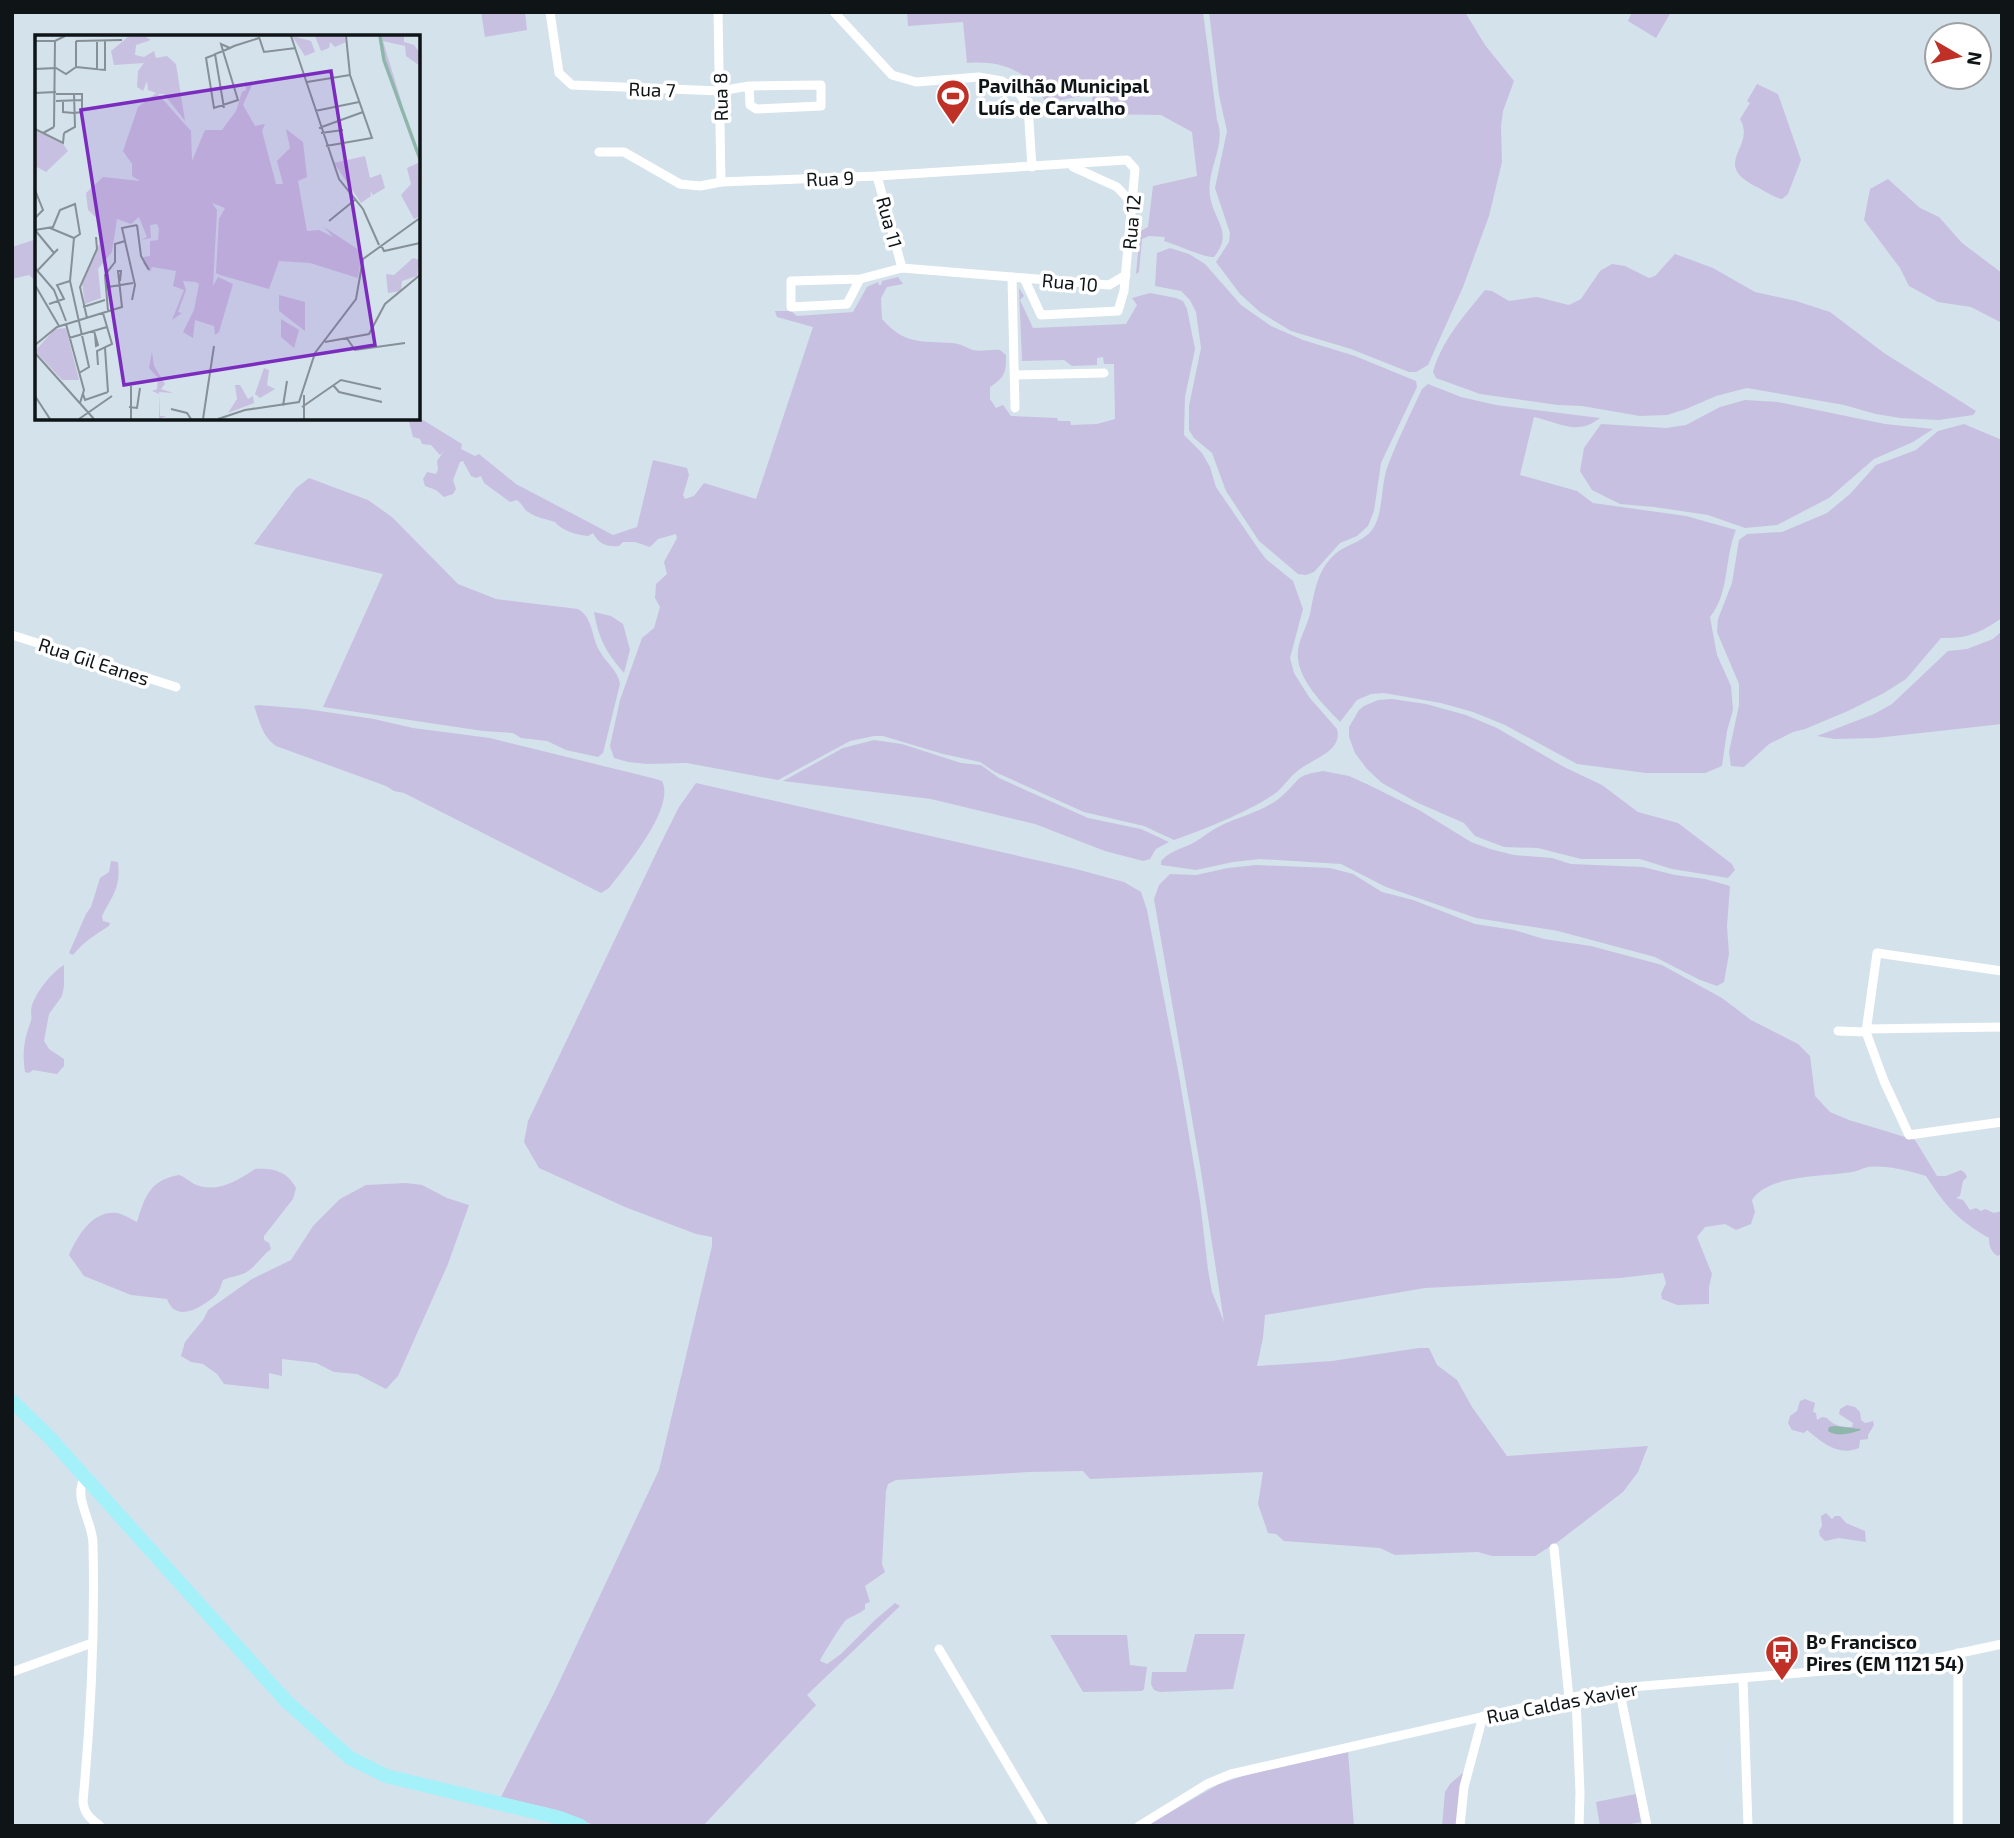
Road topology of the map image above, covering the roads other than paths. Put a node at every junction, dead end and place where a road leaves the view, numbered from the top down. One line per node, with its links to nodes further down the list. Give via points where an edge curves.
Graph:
1 (550, 12): 5 (street, Rua 7, via 559,74 567,83 577,87)
2 (718, 12): 5 (street, Rua 8)
3 (834, 12): 8 (street, via 892,75 916,82 979,77 1002,81 1018,91 1028,107)
4 (749, 86): 4 (street, Rua 7, via 750,105 756,109 821,107 821,85); 5 (street, Rua 7)
5 (720, 90): 11 (street, Rua 8)
6 (599, 152): 11 (street, Rua 9, via 624,152 680,184)
7 (1070, 165): 8 (street, Rua 9); 9 (street, Rua 9, via 1127,160); 12 (street, Rua 9, via 1117,187)
8 (1032, 167): 10 (street, Rua 9)
9 (1135, 169): 12 (street, Rua 12)
10 (877, 176): 11 (street, Rua 9); 13 (street, Rua 11)
11 (721, 182)
12 (1133, 204): 14 (street, Rua 12)
13 (902, 268): 15 (street, Rua 10); 17 (street, Rua 10)
14 (1126, 275): 16 (street, Rua 10, via 1109,285); 16 (street, Rua 10, via 1118,311 1041,315)
15 (1012, 277): 16 (street, Rua 10); 19 (street)
16 (1024, 278)
17 (860, 279): 17 (street, Rua 10, via 848,304 792,307 791,281)
18 (1104, 373): 19 (street)
19 (1015, 375): 20 (street)
20 (1015, 408)
21 (12, 635): 22 (street, Rua Gil Eanes)
22 (176, 687)
23 (2002, 971): 26 (street, via 1877,953)
24 (2002, 1027): 26 (street)
25 (1838, 1031): 26 (street)
26 (1866, 1031): 27 (street, via 1909,1135)
27 (2002, 1122)
28 (12, 1401): 29 (main road)
29 (85, 1477): 31 (street, via 79,1491 93,1540); 41 (main road, via 286,1702 350,1758 386,1776)
30 (1554, 1548): 38 (street)
31 (92, 1643): 35 (street); 40 (street, via 83,1801 88,1817)
32 (2002, 1644): 34 (street, Rua Caldas Xavier)
33 (939, 1649): 42 (street)
34 (1958, 1653): 36 (street, Rua Caldas Xavier, via 1909,1664); 48 (street)
35 (12, 1672)
36 (1743, 1678): 37 (street, Rua Caldas Xavier); 47 (street)
37 (1619, 1688): 38 (street, Rua Caldas Xavier); 46 (street)
38 (1572, 1698): 39 (street, Rua Caldas Xavier); 45 (street)
39 (1483, 1716): 43 (street, Rua Caldas Xavier, via 1231,1774); 44 (street, via 1464,1787)
40 (100, 1826)
41 (581, 1826)
42 (1044, 1826)
43 (1139, 1826)
44 (1460, 1826)
45 (1579, 1826)
46 (1647, 1826)
47 (1748, 1826)
48 (1958, 1826)

